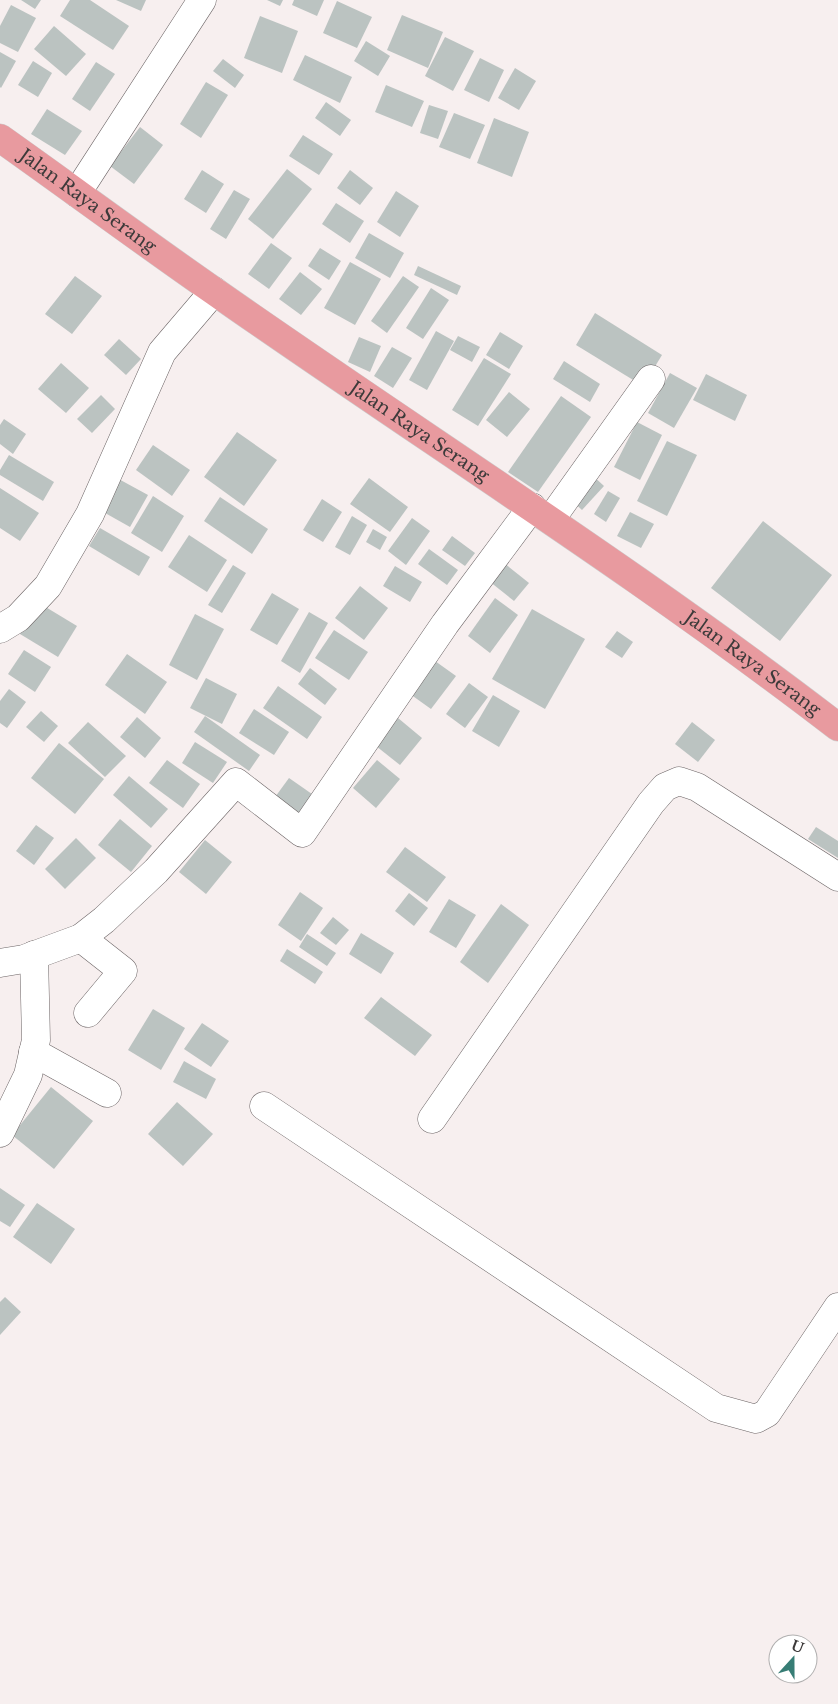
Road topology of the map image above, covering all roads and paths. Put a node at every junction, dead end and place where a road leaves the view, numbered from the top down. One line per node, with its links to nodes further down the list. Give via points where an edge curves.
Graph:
1 (202, 0): 3 (street)
2 (0, 138): 3 (highway, Jalan Raya Serang)
3 (77, 193): 4 (highway, Jalan Raya Serang)
4 (214, 291): 6 (highway, Jalan Raya Serang); 7 (street, via 162,352 90,514 48,586 18,618)
5 (651, 379): 6 (street)
6 (542, 513): 8 (highway, Jalan Raya Serang, via 742,653); 10 (street, via 445,624 302,833 236,782 156,871)
7 (0, 628)
8 (838, 727)
9 (838, 878): 16 (street, via 697,787 679,781 665,787)
10 (81, 938): 11 (street); 12 (street, via 123,970)
11 (19, 959): 13 (street, via 36,1040)
12 (88, 1012)
13 (33, 1052): 14 (street); 17 (street, via 28,1075)
14 (107, 1093)
15 (264, 1106): 18 (street, via 716,1408 756,1419 766,1412)
16 (432, 1119)
17 (0, 1133)
18 (838, 1307)

